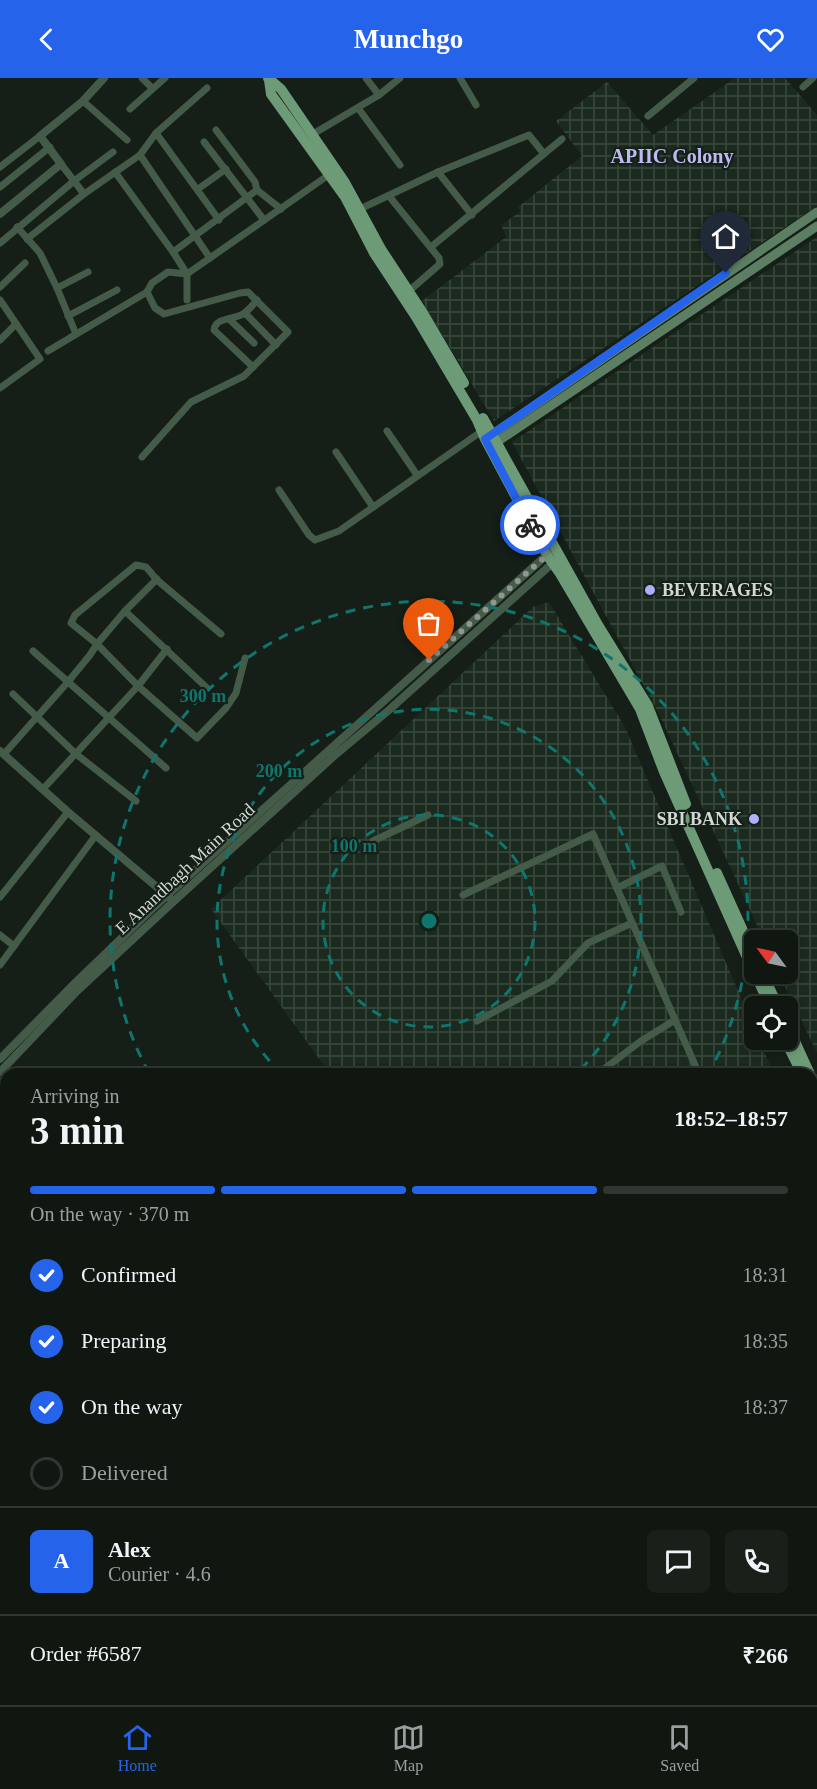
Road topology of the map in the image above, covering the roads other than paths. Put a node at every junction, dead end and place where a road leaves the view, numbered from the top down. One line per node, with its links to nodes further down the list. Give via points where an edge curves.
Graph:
1 (104, 78): 14 (street)
2 (142, 78): 12 (street)
3 (165, 78): 12 (street)
4 (366, 78): 13 (street)
5 (400, 78): 13 (street)
6 (460, 78): 15 (street)
7 (694, 78): 18 (street)
8 (813, 78): 11 (street)
9 (268, 79): 21 (main road, via 281,89); 36 (main road, via 271,94)
10 (207, 87): 20 (street)
11 (803, 87)
12 (152, 88): 17 (street)
13 (379, 95): 16 (street)
14 (83, 101): 22 (street); 24 (street)
15 (476, 105)
16 (358, 108): 21 (street); 31 (street)
17 (130, 109)
18 (648, 116)
19 (216, 130): 40 (street)
20 (156, 133): 29 (street); 39 (street)
21 (313, 134): 45 (main road)
22 (40, 136): 26 (street); 32 (street)
23 (562, 139): 28 (street)
24 (127, 140)
25 (204, 142): 33 (street)
26 (50, 147): 30 (street); 38 (street)
27 (113, 152): 37 (street)
28 (544, 154): 35 (street, via 529,135); 48 (street)
29 (140, 155): 34 (street); 53 (street)
30 (61, 164): 37 (street); 47 (street)
31 (400, 165)
32 (0, 166)
33 (226, 169): 39 (street); 43 (street)
34 (115, 172): 41 (street); 57 (street)
35 (438, 172): 42 (street); 48 (street)
36 (330, 174): 44 (street); 82 (main road)
37 (74, 181): 41 (street); 52 (street)
38 (0, 187)
39 (198, 189): 49 (street)
40 (257, 190): 43 (street); 44 (street)
41 (84, 194): 54 (street)
42 (388, 196): 45 (street); 56 (street)
43 (247, 199): 49 (street); 50 (street)
44 (281, 208): 50 (street)
45 (360, 209): 65 (main road)
46 (817, 212): 82 (main road)
47 (0, 214)
48 (472, 215): 56 (street)
49 (219, 220): 53 (street)
50 (264, 220): 58 (street)
51 (817, 226): 82 (main road)
52 (18, 227): 54 (street); 55 (street)
53 (196, 236): 57 (street); 58 (street)
54 (27, 239): 63 (street, via 40,253)
55 (0, 243)
56 (431, 247): 65 (street, via 440,264)
57 (173, 252): 61 (street)
58 (210, 258): 61 (street)
59 (26, 263): 62 (street)
60 (88, 272): 63 (street)
61 (187, 274): 66 (street, via 168,272 152,283); 68 (street)
62 (0, 287)
63 (57, 288): 71 (street)
64 (117, 290): 71 (street)
65 (409, 291): 82 (main road)
66 (147, 292): 69 (street, via 155,308 165,314 240,292 248,292); 74 (street)
67 (0, 300): 73 (street)
68 (187, 300)
69 (257, 300): 70 (street); 77 (street, via 288,332)
70 (245, 313): 72 (street); 77 (street)
71 (68, 316): 74 (street)
72 (229, 319): 76 (street); 79 (street, via 219,321 214,330)
73 (16, 324): 75 (street); 80 (street, via 40,359)
74 (76, 334): 78 (street)
75 (0, 340)
76 (254, 343)
77 (276, 345): 79 (street)
78 (48, 351)
79 (254, 367): 84 (street, via 240,378 196,397)
80 (0, 388)
81 (387, 431): 85 (street)
82 (489, 439): 85 (street); 88 (main road)
83 (336, 452): 87 (street)
84 (142, 457)
85 (417, 475): 87 (street)
86 (279, 490): 87 (street, via 315,540 339,531)
87 (373, 507)
88 (554, 556): 114 (street, E Anandbagh Main Road, via 389,710); 117 (main road, via 648,706 699,835); 120 (main road, via 640,710)
89 (157, 579): 90 (street); 91 (street); 92 (street, via 146,567 136,565 75,615 71,623)
90 (125, 611): 92 (street); 93 (street)
91 (221, 634)
92 (97, 644): 96 (street); 97 (street)
93 (167, 650): 97 (street); 98 (street)
94 (33, 651): 96 (street)
95 (245, 658): 97 (street, via 236,693 197,738)
96 (68, 682): 100 (street); 101 (street)
97 (138, 686): 101 (street)
98 (207, 688)
99 (13, 694): 100 (street)
100 (36, 717): 102 (street); 103 (street)
101 (108, 719): 103 (street); 104 (street)
102 (2, 753): 105 (street)
103 (76, 754): 105 (street); 106 (street)
104 (166, 768)
105 (44, 789): 107 (street)
106 (136, 801)
107 (68, 812): 109 (street); 113 (street)
108 (428, 815): 110 (street)
109 (96, 835): 114 (street); 119 (street)
110 (373, 841)
111 (617, 888): 112 (street, via 593,834); 115 (street, via 662,866); 116 (street)
112 (463, 895)
113 (0, 897)
114 (171, 898): 126 (street, E Anandbagh Main Road, via 72,986); 127 (street, E Anandbagh Main Road)
115 (681, 912)
116 (632, 923): 122 (street); 123 (street, via 588,943 552,981)
117 (744, 933)
118 (0, 935): 119 (street)
119 (14, 946): 121 (street)
120 (744, 949)
121 (0, 965)
122 (675, 1020): 128 (street); 129 (street)
123 (477, 1021)
124 (798, 1047): 131 (main road)
125 (790, 1050): 130 (main road)
126 (0, 1059)
127 (4, 1068)
128 (605, 1068)
129 (696, 1068)
130 (799, 1068)
131 (808, 1068)

